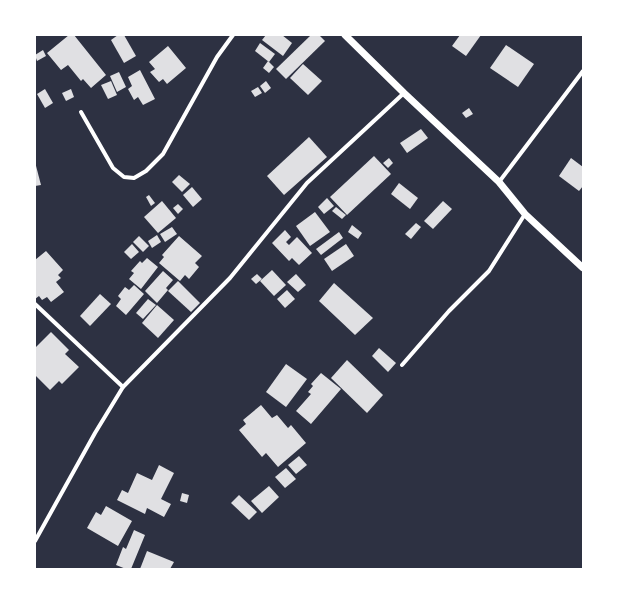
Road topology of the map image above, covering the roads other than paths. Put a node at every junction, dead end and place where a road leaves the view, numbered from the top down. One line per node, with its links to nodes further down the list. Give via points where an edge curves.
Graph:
1 (233, 35): 5 (street, via 217,57 163,154 146,171 134,178 124,177 113,168)
2 (345, 35): 4 (street)
3 (583, 71): 6 (street)
4 (404, 93): 6 (street); 11 (street, via 307,183 230,278)
5 (81, 112)
6 (499, 182): 7 (street)
7 (525, 214): 8 (street); 10 (street, via 489,271 449,311)
8 (583, 268)
9 (35, 304): 11 (street)
10 (402, 365)
11 (124, 387): 12 (street, via 95,433)
12 (35, 541)

